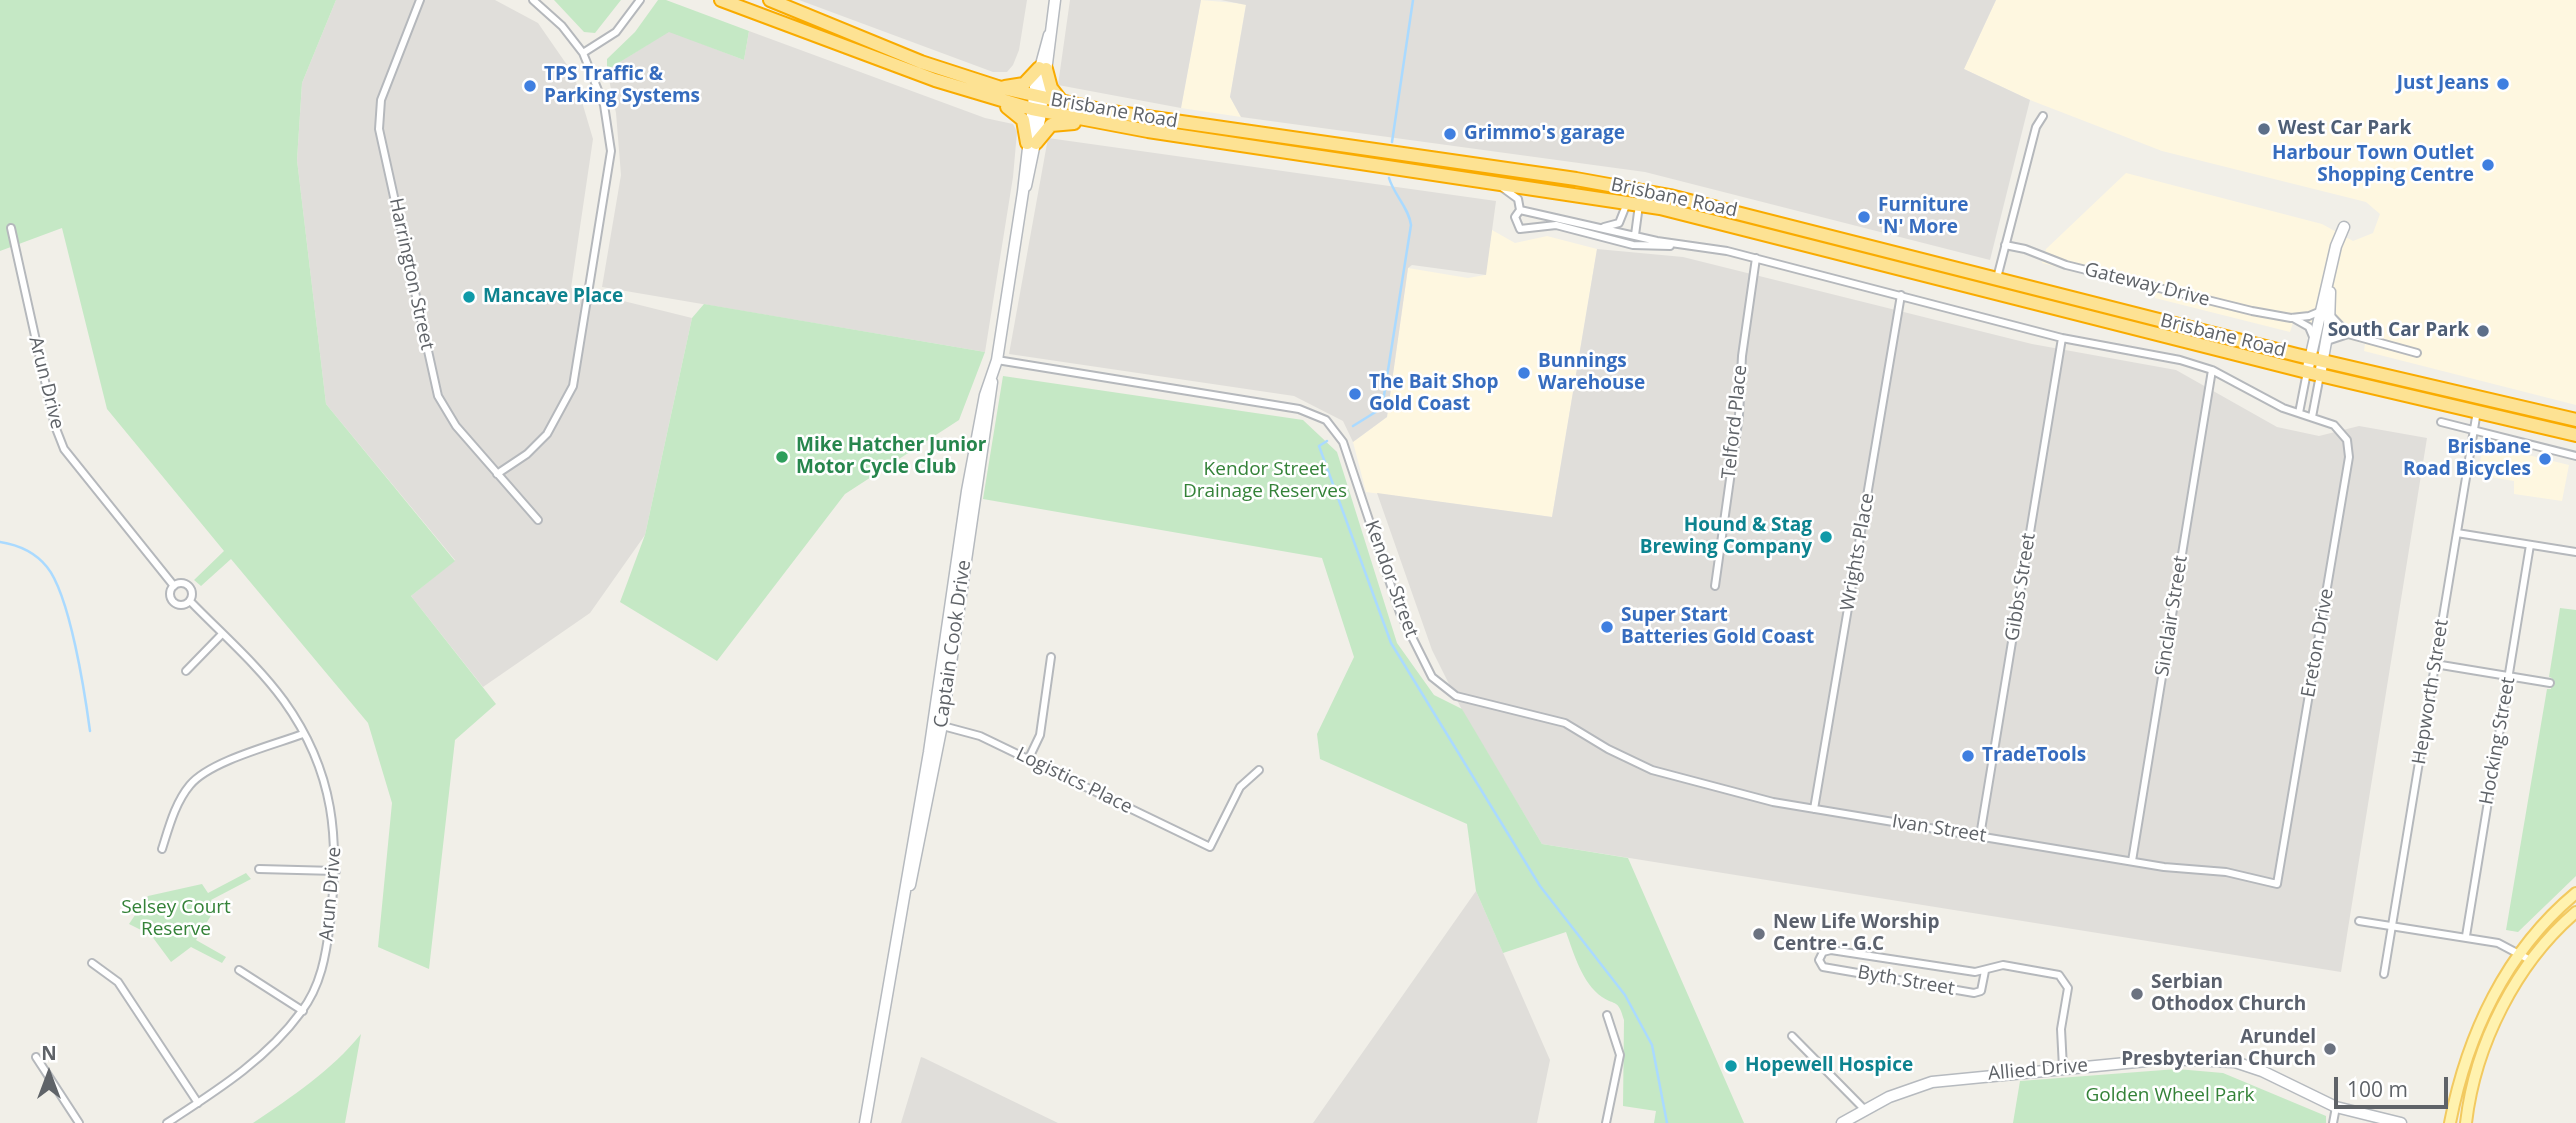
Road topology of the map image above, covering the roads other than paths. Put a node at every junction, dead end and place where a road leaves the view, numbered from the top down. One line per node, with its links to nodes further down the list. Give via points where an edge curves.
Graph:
1 (420, 0): 49 (street, Harrington Street, via 381,100 379,129 438,396 456,426)
2 (533, 0): 9 (street)
3 (640, 0): 9 (street, via 616,32)
4 (710, 0): 8 (highway)
5 (721, 0): 8 (highway, Brisbane Road)
6 (770, 0): 11 (highway, Brisbane Road)
7 (1055, 0): 10 (street, Captain Cook Drive)
8 (749, 10): 11 (highway, Brisbane Road)
9 (583, 53): 49 (street, via 604,105 611,150 573,386 547,434)
10 (1043, 69): 11 (highway, via 1024,84); 12 (highway); 13 (street, Captain Cook Drive)
11 (998, 94): 13 (highway, Brisbane Road); 16 (highway, via 1023,120)
12 (1063, 103): 13 (highway, Brisbane Road); 18 (highway, Brisbane Road)
13 (1037, 104): 15 (highway, Brisbane Road); 16 (street, Captain Cook Drive)
14 (2043, 116): 26 (street, via 2036,127)
15 (1095, 123): 16 (highway, via 1054,124); 17 (highway, Brisbane Road)
16 (1032, 143): 37 (street, Captain Cook Drive)
17 (1480, 179): 18 (highway, Brisbane Road); 19 (street, via 1515,195)
18 (1635, 196): 20 (street, via 1616,226); 23 (street); 28 (highway, Brisbane Road, via 1716,206); 40 (highway, Brisbane Road)
19 (1520, 210): 20 (street); 24 (street, via 1515,217 1520,229 1561,225)
20 (1585, 224): 23 (street)
21 (2344, 227): 30 (street, via 2336,246)
22 (11, 228): 54 (street, Arun Drive, via 64,449)
23 (1635, 234): 24 (street); 25 (street)
24 (1618, 242): 25 (street)
25 (1676, 245): 27 (street, Brisbane Road)
26 (2005, 245): 28 (street); 31 (street, Gateway Drive, via 2106,275)
27 (1756, 258): 29 (street, Brisbane Road); 55 (street, Telford Place)
28 (1997, 278): 38 (highway, Brisbane Road)
29 (1901, 295): 33 (street, Brisbane Road); 68 (street, Wrights Place)
30 (2325, 313): 31 (street, Gateway Drive); 32 (street); 34 (street); 35 (street)
31 (2291, 318): 34 (street, via 2306,324)
32 (2348, 334): 35 (street); 36 (street)
33 (2062, 338): 39 (street, Brisbane Road); 69 (street, Gibbs Street)
34 (2314, 339): 38 (street)
35 (2327, 341): 38 (street)
36 (2417, 354)
37 (997, 360): 63 (street, Captain Cook Drive, via 985,396 967,491); 65 (street, Kendor Street, via 1299,409 1326,420 1343,442 1400,613 1432,677 1456,696 1565,723)
38 (2316, 360): 40 (street); 44 (highway, Brisbane Road)
39 (2212, 370): 42 (street, Brisbane Road); 71 (street, Sinclair Street)
40 (2314, 374): 41 (highway, Brisbane Road); 42 (street, Brisbane Road); 43 (street)
41 (2477, 411): 46 (street, Hepworth Street); 47 (highway, Brisbane Road)
42 (2299, 413): 43 (street, Brisbane Road)
43 (2315, 418): 74 (street, Ereton Drive, via 2340,429 2349,457)
44 (2576, 420)
45 (2441, 422): 46 (street)
46 (2474, 430): 48 (street); 51 (street, Hepworth Street)
47 (2576, 435)
48 (2576, 456)
49 (497, 474): 50 (street, Harrington Street)
50 (538, 520)
51 (2457, 533): 52 (street); 59 (street, Hepworth Street)
52 (2530, 545): 53 (street); 61 (street, Hocking Street)
53 (2576, 552)
54 (174, 586): 56 (street, via 189,586); 56 (street, via 173,602)
55 (1715, 586)
56 (190, 601): 57 (street, Arun Drive)
57 (222, 634): 60 (street); 64 (street, Arun Drive, via 284,701)
58 (1051, 657): 66 (street, via 1040,735)
59 (2435, 664): 61 (street); 78 (street, Hepworth Street)
60 (186, 671)
61 (2509, 676): 62 (street); 79 (street, Hocking Street)
62 (2550, 683)
63 (938, 725): 66 (street, Logistics Place, via 969,731); 96 (street, Captain Cook Drive)
64 (303, 734): 70 (street, via 210,770 191,783 172,817); 73 (street, Arun Drive, via 328,798)
65 (1608, 749): 68 (street, Ivan Street, via 1651,770)
66 (1029, 758): 67 (street, Logistics Place, via 1210,847 1240,787)
67 (1259, 770)
68 (1814, 809): 69 (street, Ivan Street)
69 (1980, 836): 71 (street, Ivan Street)
70 (162, 849)
71 (2132, 861): 74 (street, Ivan Street)
72 (259, 869): 73 (street)
73 (336, 871): 86 (street, Arun Drive, via 326,953 317,986)
74 (2277, 884)
75 (2576, 893): 80 (main road)
76 (2576, 912): 81 (main road)
77 (2359, 921): 78 (street)
78 (2392, 926): 79 (street); 85 (street, Hepworth Street)
79 (2466, 936): 80 (street, via 2505,945)
80 (2520, 954): 81 (street); 101 (main road, via 2475,1033)
81 (2532, 961): 102 (main road, via 2487,1041)
82 (92, 963): 91 (street, via 118,982)
83 (239, 970): 86 (street)
84 (1985, 971): 84 (street, Byth Street, via 1981,991 1974,993 1823,967 1819,960 1823,952 1831,950); 90 (street, Byth Street, via 2003,965 2059,975 2066,981)
85 (2384, 974)
86 (303, 1011): 91 (street, Arun Drive, via 263,1055)
87 (1607, 1016): 97 (street, via 1620,1055)
88 (1792, 1035): 93 (street)
89 (36, 1057): 94 (street)
90 (2063, 1068): 92 (street, Allied Drive, via 2167,1059 2221,1060 2262,1071); 93 (street, Allied Drive, via 1932,1082)
91 (198, 1103): 95 (street, Arun Drive)
92 (2336, 1107): 99 (street); 100 (street, Allied Drive)
93 (1865, 1110): 98 (street, Allied Drive)
94 (79, 1123)
95 (167, 1123)
96 (865, 1123)
97 (1606, 1123)
98 (1842, 1123)
99 (2333, 1123)
100 (2400, 1123)
101 (2450, 1123)
102 (2466, 1123)

